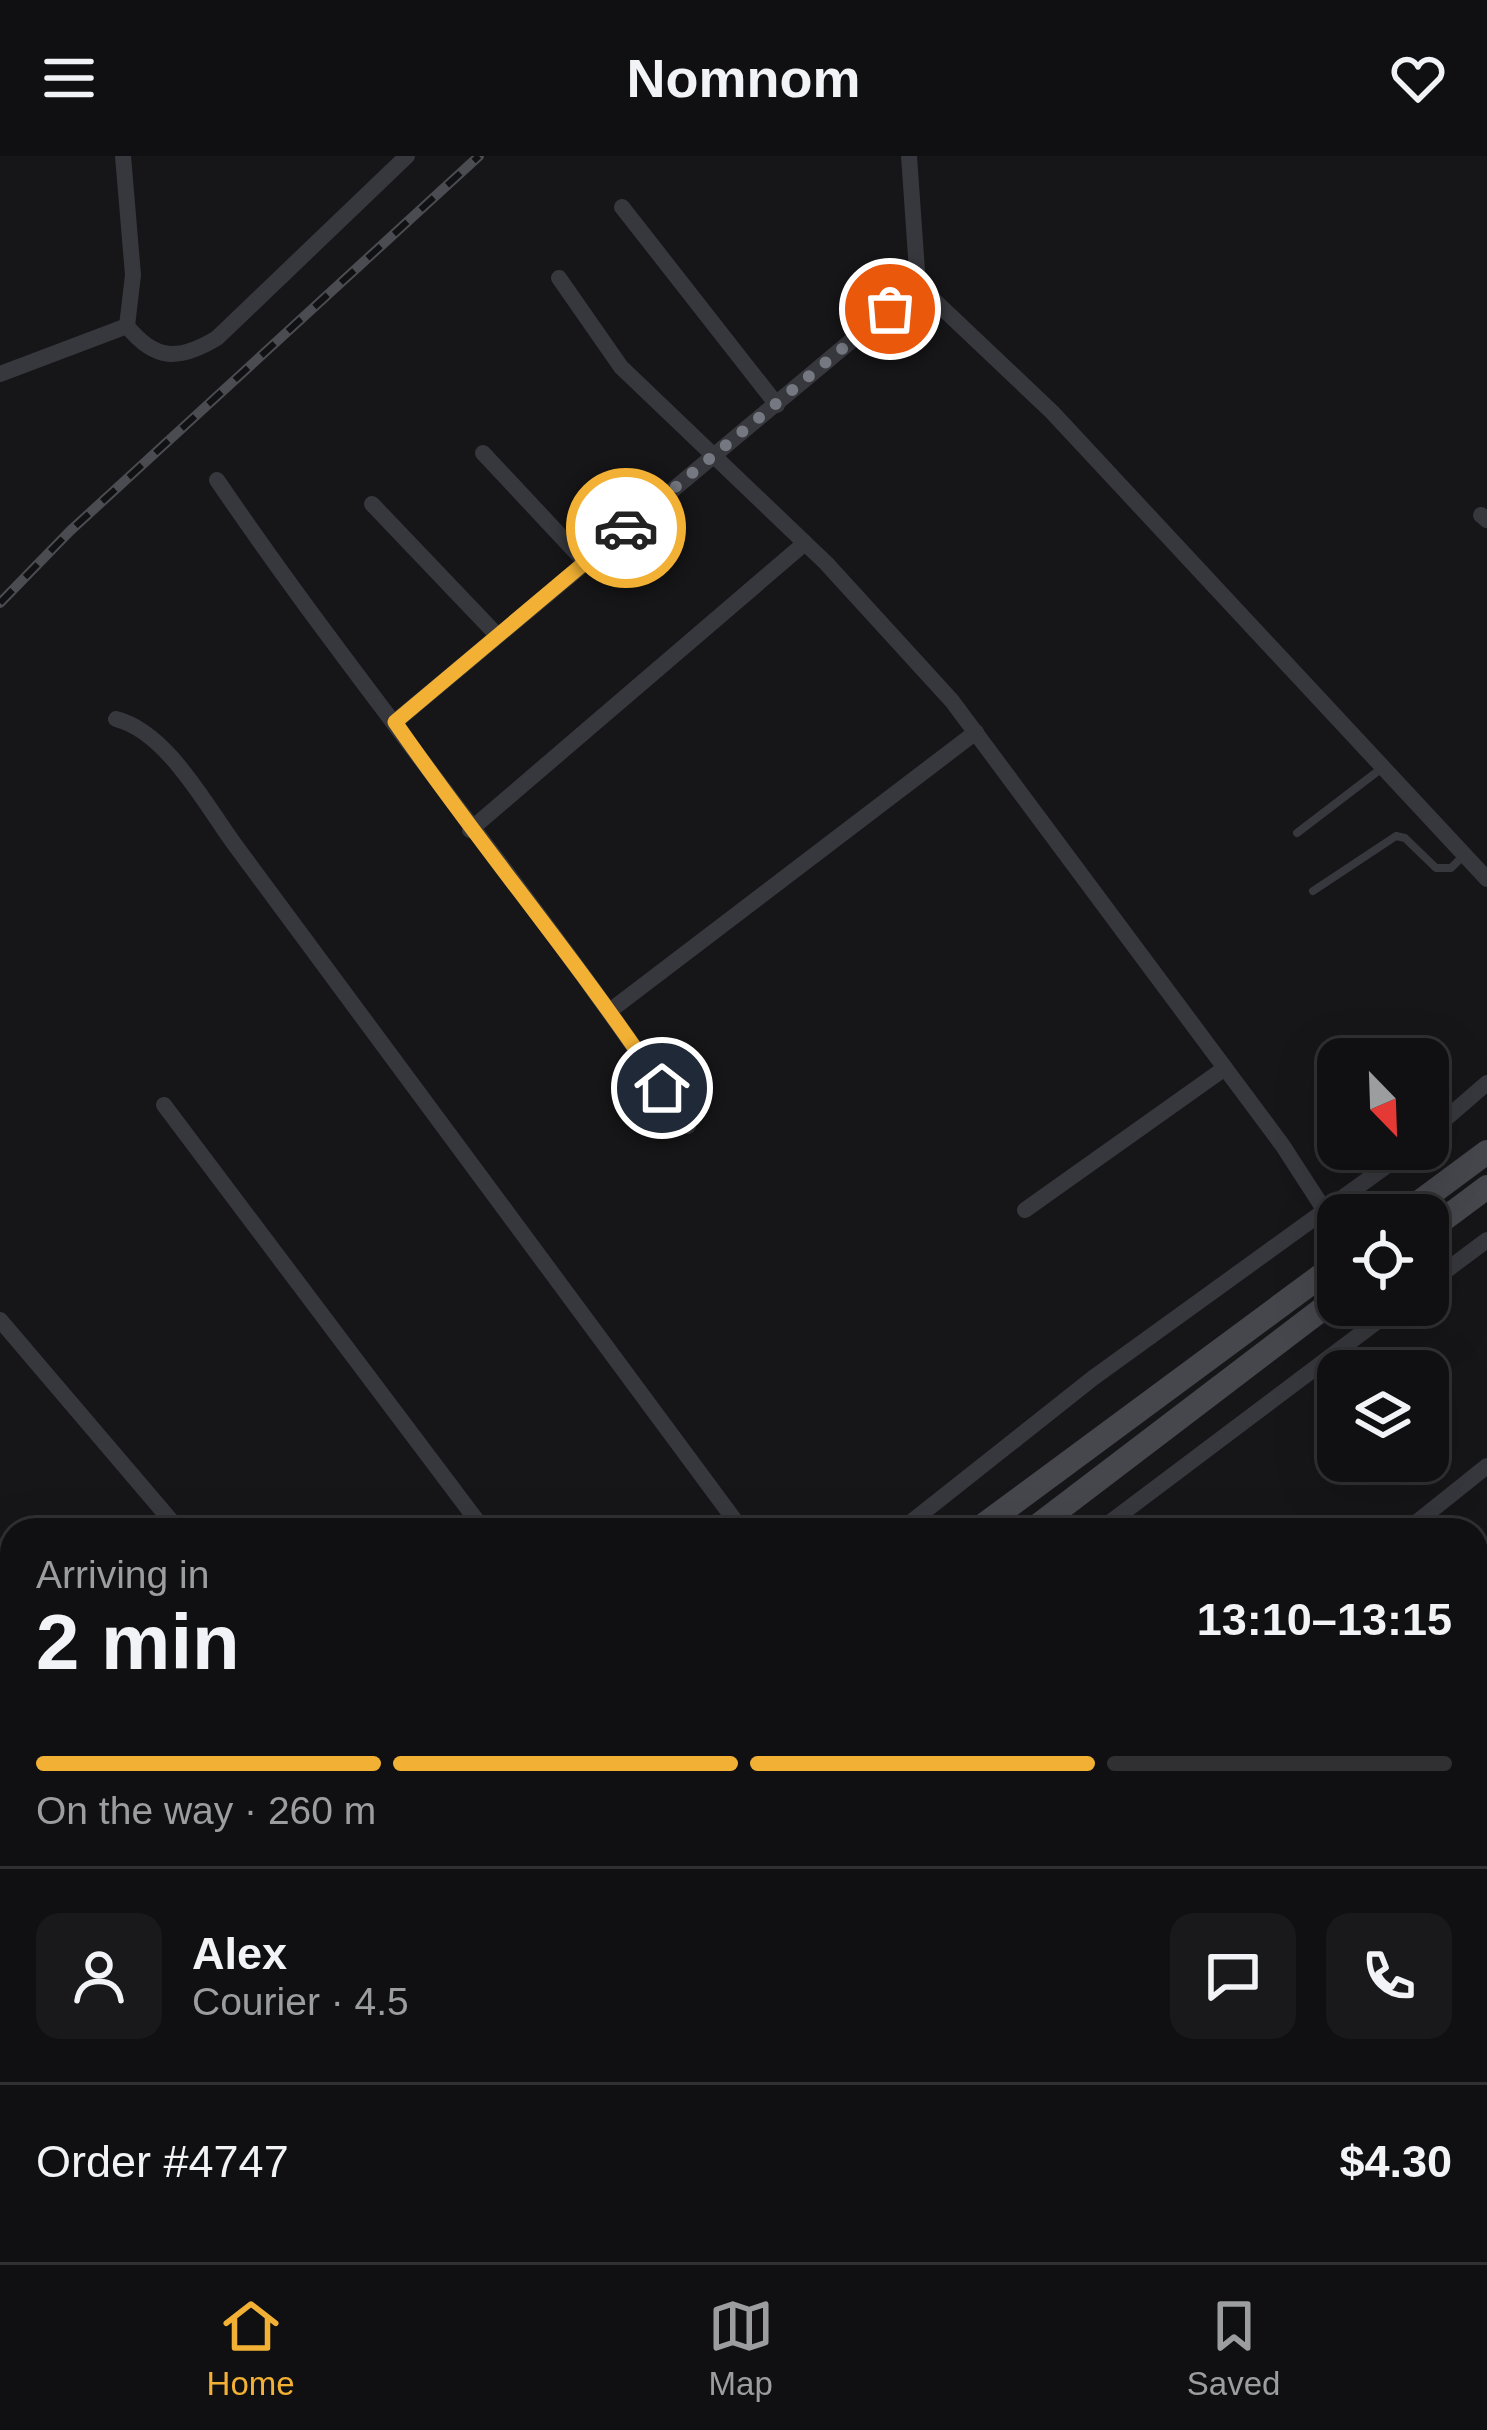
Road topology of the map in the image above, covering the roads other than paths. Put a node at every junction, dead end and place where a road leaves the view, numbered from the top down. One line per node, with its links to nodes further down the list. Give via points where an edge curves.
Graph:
1 (123, 156): 7 (street, via 133,275)
2 (407, 156): 7 (street, via 217,338 168,356 152,352)
3 (908, 156): 6 (street)
4 (622, 207): 9 (street)
5 (559, 278): 11 (street, via 610,354)
6 (918, 285): 9 (street); 20 (street, via 1052,412)
7 (127, 326): 8 (street)
8 (0, 374)
9 (777, 405): 11 (street)
10 (483, 453): 15 (street)
11 (713, 457): 14 (street); 15 (street)
12 (217, 480): 18 (street)
13 (371, 504): 16 (street)
14 (806, 543): 19 (street); 21 (street)
15 (585, 562): 16 (street)
16 (496, 634): 18 (street)
17 (116, 719): 50 (street, via 145,733 213,815)
18 (395, 722): 21 (street)
19 (976, 732): 26 (street); 27 (street)
20 (1383, 767): 22 (lane); 23 (street)
21 (470, 830): 26 (street)
22 (1297, 833)
23 (1465, 854): 24 (street); 25 (lane, via 1450,868 1436,868 1396,836)
24 (1487, 879)
25 (1313, 891)
26 (611, 1010): 31 (street)
27 (1225, 1068): 37 (street); 38 (street)
28 (1487, 1083): 30 (street)
29 (164, 1105): 49 (street)
30 (1449, 1116)
31 (688, 1126)
32 (1487, 1152): 36 (main road)
33 (1381, 1170): 35 (street)
34 (1487, 1187): 39 (main road)
35 (1348, 1194)
36 (1430, 1194)
37 (1317, 1200)
38 (1025, 1210)
39 (1449, 1215)
40 (1317, 1217): 51 (street)
41 (1487, 1240): 42 (street)
42 (1449, 1268)
43 (1317, 1279): 52 (main road)
44 (1317, 1313): 53 (main road)
45 (0, 1320): 48 (street)
46 (1371, 1326): 54 (street)
47 (1487, 1466): 55 (street)
48 (169, 1518)
49 (475, 1518)
50 (733, 1518)
51 (916, 1518)
52 (993, 1518)
53 (1048, 1518)
54 (1116, 1518)
55 (1422, 1518)

